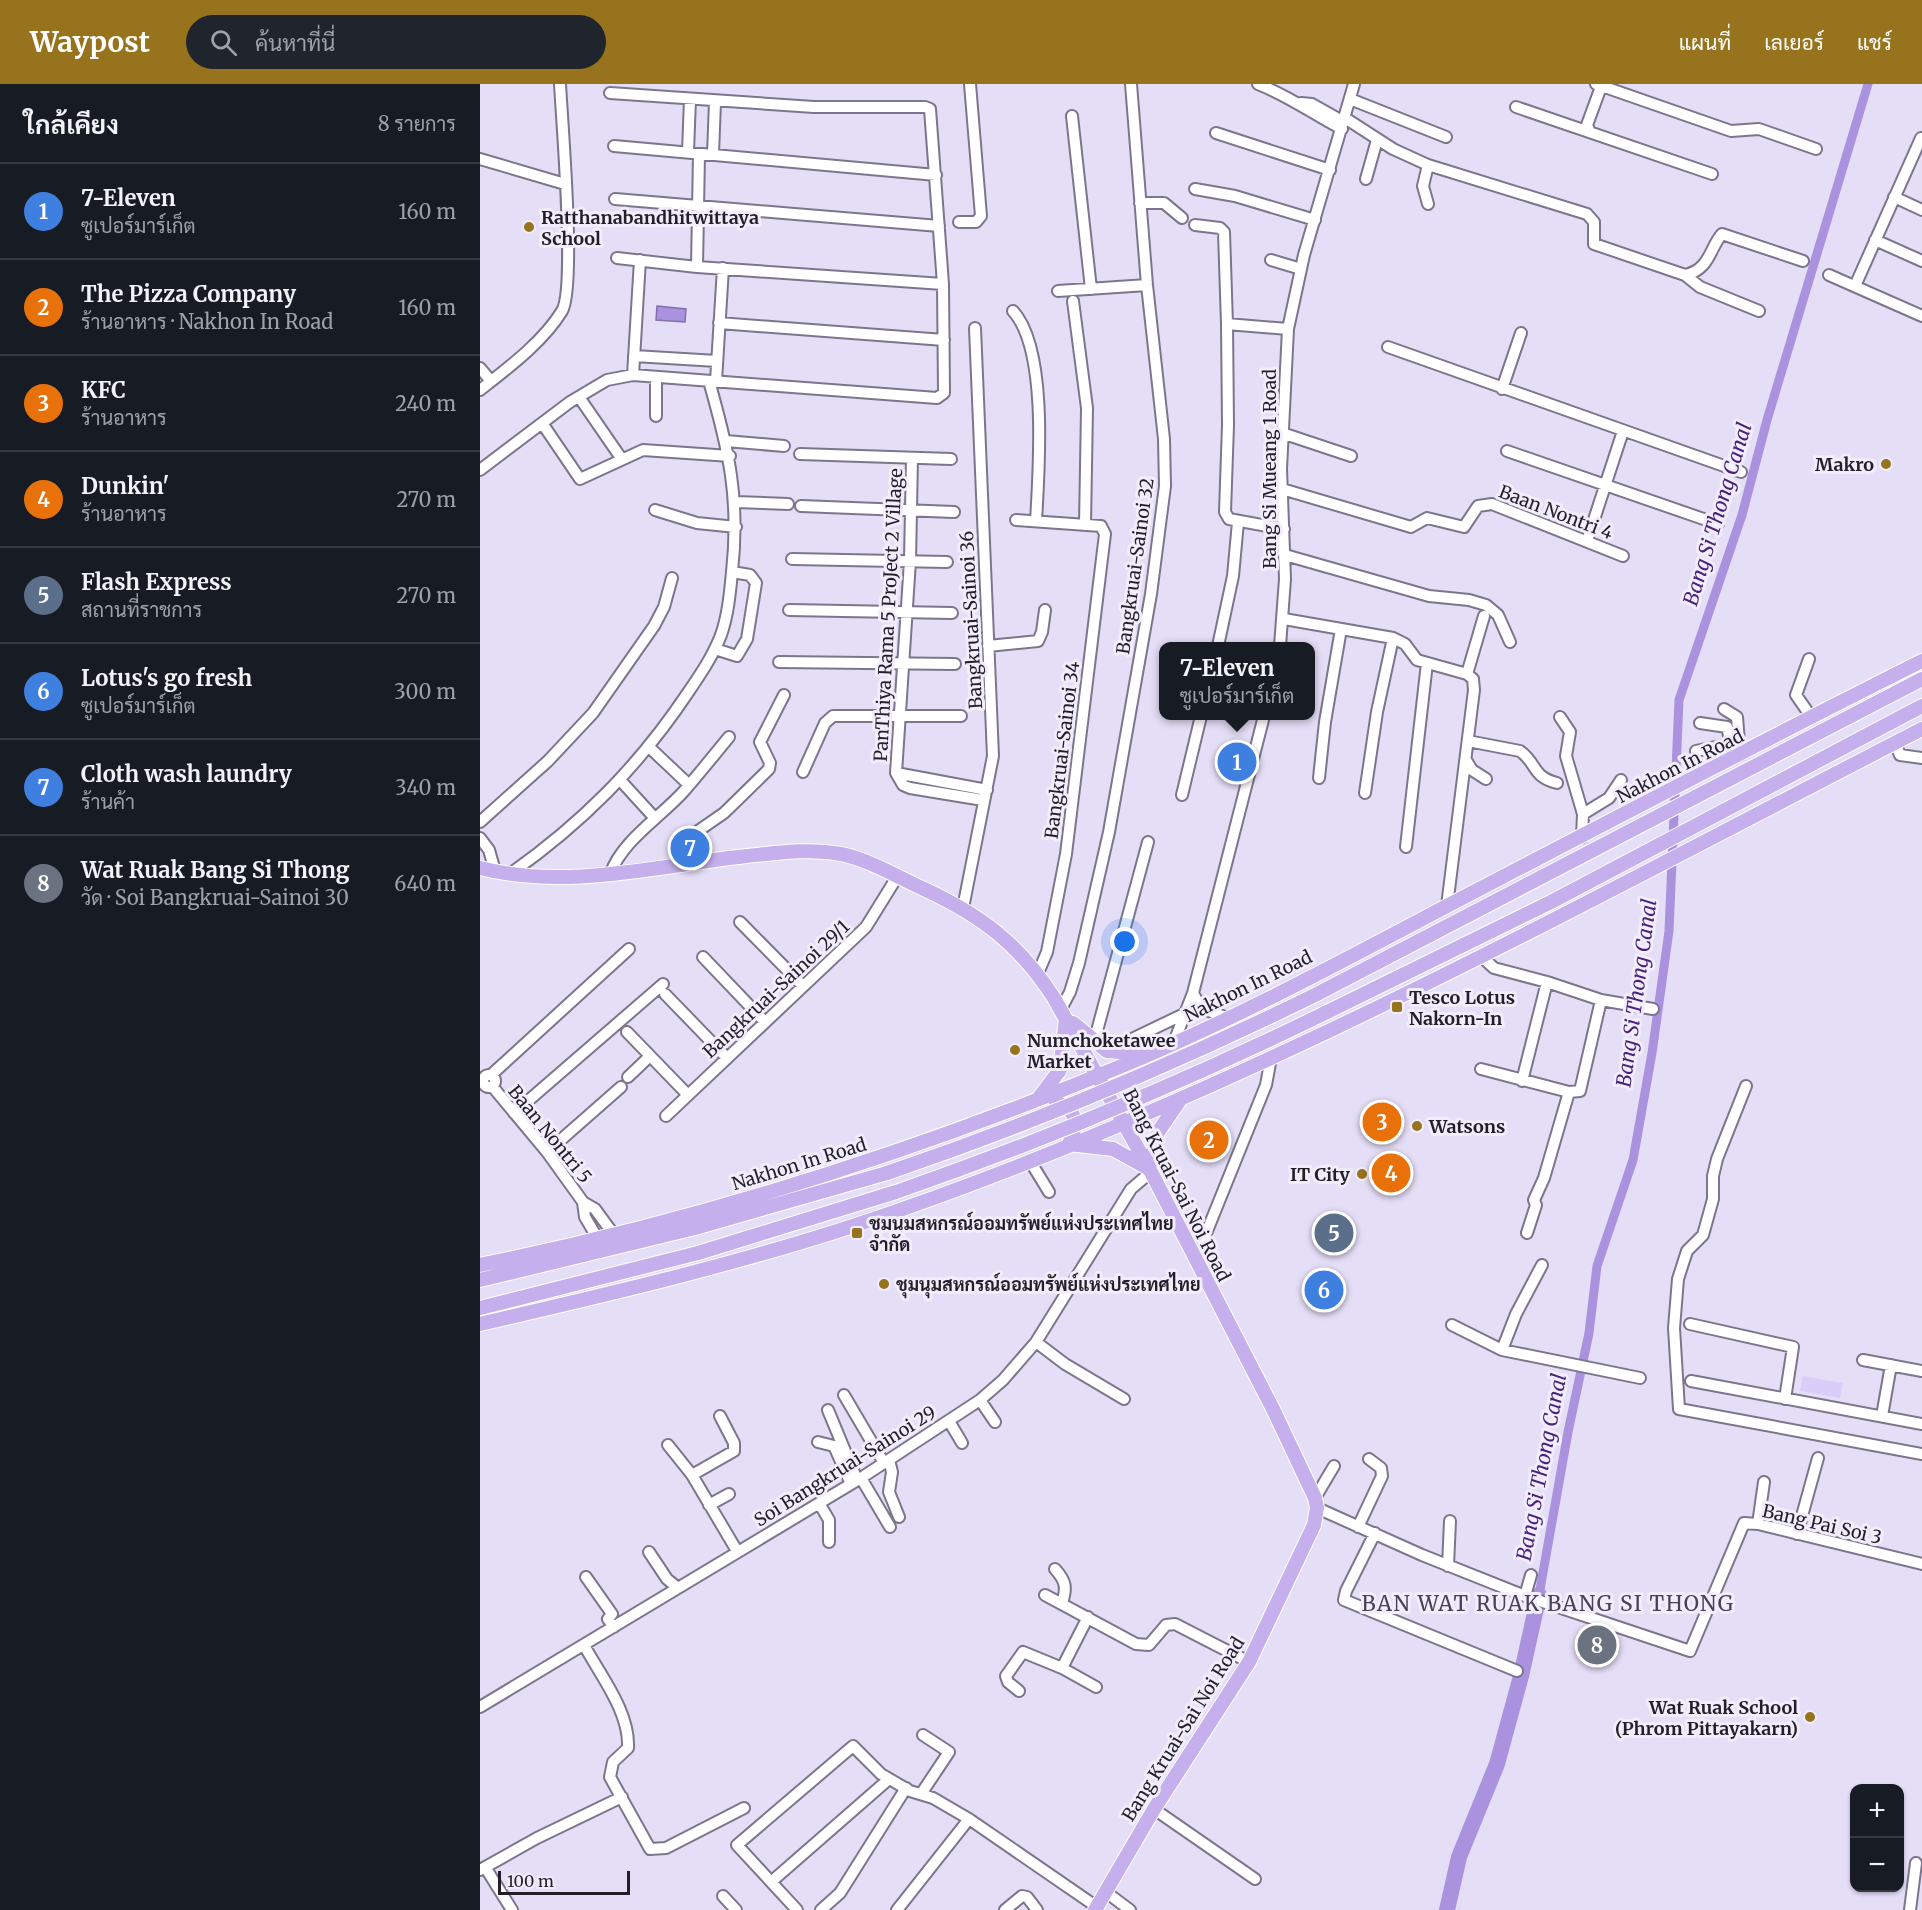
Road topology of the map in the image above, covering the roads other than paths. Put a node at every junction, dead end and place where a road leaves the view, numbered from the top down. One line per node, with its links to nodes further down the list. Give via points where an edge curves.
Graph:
1 (560, 84): 30 (street)
2 (970, 84): 40 (street, via 981,216 976,222)
3 (1131, 84): 34 (street, Bangkruai-Sainoi 32)
4 (1258, 84): 13 (street, via 1301,103 1309,112)
5 (1354, 84): 9 (street, Bang Si Mueang 1 Road)
6 (1600, 85): 14 (street, via 1587,125); 20 (street, via 1731,131 1759,129)
7 (610, 93): 8 (street)
8 (690, 99): 10 (street); 21 (street)
9 (1350, 99): 13 (street, Bang Si Mueang 1 Road); 16 (street)
10 (715, 102): 22 (street); 28 (street, via 925,107 930,109 932,118)
11 (1516, 107): 14 (street)
12 (1072, 116): 57 (street)
13 (1344, 123): 18 (street); 26 (street, Bang Si Mueang 1 Road)
14 (1589, 130): 27 (street)
15 (1216, 133): 26 (street)
16 (1446, 137)
17 (1921, 138): 24 (street)
18 (1377, 140): 25 (street); 29 (street)
19 (614, 146): 21 (street)
20 (1816, 149)
21 (694, 153): 22 (street); 36 (street)
22 (713, 154): 28 (street)
23 (480, 159): 30 (street)
24 (1917, 160): 32 (street)
25 (1428, 165): 35 (street, via 1423,186); 52 (street, via 1551,201 1593,218 1594,244)
26 (1330, 170): 39 (street, Bang Si Mueang 1 Road)
27 (1712, 174)
28 (936, 175): 42 (street)
29 (1366, 178)
30 (565, 184): 75 (street, via 568,270 563,310 538,339)
31 (1195, 189): 39 (street, via 1235,196)
32 (1894, 197): 37 (street); 43 (street)
33 (615, 199): 36 (street)
34 (1140, 203): 38 (street, via 1164,203); 55 (street, Bangkruai-Sainoi 32)
35 (1428, 204)
36 (696, 207): 42 (street); 49 (street)
37 (1922, 210)
38 (1182, 218)
39 (1315, 220): 51 (street, Bang Si Mueang 1 Road)
40 (959, 222)
41 (1196, 225): 64 (street, via 1224,232)
42 (939, 226): 54 (street)
43 (1875, 240): 48 (street); 56 (street)
44 (617, 258): 45 (street)
45 (640, 260): 49 (street); 70 (street)
46 (1271, 260): 51 (street)
47 (1803, 261): 52 (street, via 1722,234 1709,258)
48 (1922, 261)
49 (697, 267): 50 (street)
50 (723, 268): 54 (street); 63 (street)
51 (1301, 269): 66 (street, Bang Si Mueang 1 Road)
52 (1685, 275): 61 (street, via 1700,287)
53 (1829, 275): 56 (street)
54 (943, 284): 68 (street)
55 (1147, 285): 57 (street); 198 (street, Bangkruai-Sainoi 32, via 1166,454 1162,515 1107,842)
56 (1855, 286): 62 (street)
57 (1091, 289): 58 (street)
58 (1058, 291)
59 (1073, 301): 107 (street, via 1087,408)
60 (1013, 311): 104 (street, via 1026,329 1030,343 1039,416)
61 (1759, 311)
62 (1922, 316)
63 (719, 323): 68 (street); 71 (street)
64 (1227, 324): 66 (street); 105 (street, via 1224,508 1226,517)
65 (975, 328): 129 (street, Bangkruai-Sainoi 36)
66 (1288, 329): 83 (street, Bang Si Mueang 1 Road)
67 (1521, 333): 77 (street)
68 (944, 340): 76 (street, via 944,393 937,398)
69 (1388, 347): 77 (street)
70 (634, 356): 71 (street); 73 (street)
71 (717, 361): 76 (street)
72 (480, 368): 75 (street)
73 (633, 375): 74 (street); 79 (street, via 607,380)
74 (656, 377): 76 (street); 80 (street)
75 (491, 381): 78 (street)
76 (712, 381): 84 (street)
77 (1502, 389): 82 (street)
78 (480, 390)
79 (579, 397): 81 (street); 90 (street)
80 (656, 416)
81 (542, 423): 90 (street, via 580,479); 93 (street)
82 (1623, 431): 94 (street); 95 (street)
83 (1282, 433): 89 (street); 96 (street, Bang Si Mueang 1 Road)
84 (726, 441): 85 (street); 88 (street)
85 (784, 446)
86 (1507, 450): 95 (street)
87 (800, 454): 91 (street)
88 (730, 456): 90 (street, via 657,449); 97 (street)
89 (1351, 456)
90 (621, 458)
91 (912, 458): 92 (street); 101 (street, PanThiya Rama 5 ProJect 2 Village)
92 (951, 459)
93 (480, 470)
94 (1741, 472)
95 (1606, 487): 106 (street); 110 (street)
96 (1282, 489): 109 (street, Bang Si Mueang 1 Road); 110 (street, Baan Nontri 4, via 1411,527 1427,518 1464,527 1478,507 1492,504)
97 (736, 502): 98 (street); 108 (street)
98 (788, 504)
99 (801, 506): 101 (street)
100 (655, 510): 108 (street, via 697,523)
101 (911, 511): 102 (street); 114 (street, PanThiya Rama 5 ProJect 2 Village)
102 (954, 512)
103 (1016, 520): 104 (street)
104 (1036, 520): 107 (street)
105 (1238, 522): 109 (street); 126 (street, via 1233,576)
106 (1718, 524)
107 (1085, 525): 191 (street, Bangkruai-Sainoi 34, via 1103,528 1105,534 1066,854 1047,952)
108 (736, 527): 116 (street)
109 (1284, 530): 111 (street, Bang Si Mueang 1 Road)
110 (1587, 542): 112 (street, Baan Nontri 4)
111 (1286, 555): 123 (street, Bang Si Mueang 1 Road); 128 (street, via 1429,596 1486,605 1498,615)
112 (1623, 556)
113 (792, 559): 114 (street)
114 (910, 561): 115 (street); 120 (street, PanThiya Rama 5 ProJect 2 Village)
115 (946, 562)
116 (732, 572): 130 (street, via 726,616); 130 (street, via 750,575 756,583 747,639 737,656)
117 (672, 578): 173 (street, via 654,626 593,713 548,761)
118 (789, 610): 120 (street)
119 (1045, 610): 129 (street, via 1038,641)
120 (906, 612): 121 (street); 134 (street, PanThiya Rama 5 ProJect 2 Village)
121 (952, 613)
122 (1484, 616): 138 (street)
123 (1284, 619): 124 (street); 127 (street, Bang Si Mueang 1 Road)
124 (1341, 629): 125 (street); 162 (street)
125 (1393, 638): 135 (street); 168 (street)
126 (1219, 642)
127 (1281, 642)
128 (1510, 642)
129 (988, 646): 169 (street, Bangkruai-Sainoi 36, via 993,747)
130 (715, 650): 156 (street)
131 (1809, 659): 146 (street, via 1797,695)
132 (1922, 661): 137 (main road, Nakhon In Road)
133 (779, 662): 134 (street)
134 (901, 663): 136 (street); 143 (street, PanThiya Rama 5 ProJect 2 Village)
135 (1427, 663): 138 (street); 177 (street)
136 (955, 664)
137 (1901, 671): 146 (main road, Nakhon In Road); 150 (main road)
138 (1469, 675): 153 (street, via 1474,690)
139 (1922, 679): 150 (main road, Nakhon In Road)
140 (784, 695): 178 (street, via 760,742 769,769 724,813 685,840)
141 (1922, 706): 184 (main road)
142 (1724, 710): 158 (street, via 1737,717)
143 (899, 716): 144 (street); 161 (street, via 838,714 829,718); 169 (street, PanThiya Rama 5 ProJect 2 Village, via 896,773)
144 (961, 716)
145 (1560, 717): 171 (street, via 1569,727 1566,756)
146 (1812, 718): 158 (main road, Nakhon In Road)
147 (1200, 720): 170 (street)
148 (1263, 720): 195 (street)
149 (1700, 723): 155 (street, via 1727,727)
150 (1834, 723): 231 (main road, Nakhon In Road, bridge, via 1317,994 1154,1072 887,1173)
151 (1922, 729): 154 (main road)
152 (729, 737): 182 (street, via 683,792 633,842)
153 (1468, 741): 160 (street); 167 (street, via 1520,750 1539,776)
154 (1895, 743): 159 (street, via 1900,755); 190 (main road)
155 (1731, 744): 157 (street); 158 (street)
156 (650, 748): 165 (street); 166 (street)
157 (1696, 751)
158 (1737, 757): 174 (main road, Nakhon In Road)
159 (1922, 758)
160 (1466, 760): 163 (street, via 1472,770); 185 (street)
161 (803, 772)
162 (1319, 778)
163 (1486, 779)
164 (1621, 780): 171 (street, via 1609,798)
165 (621, 781): 172 (street); 181 (street, via 540,853)
166 (685, 781)
167 (1557, 783)
168 (1365, 793)
169 (985, 795): 186 (street, Bangkruai-Sainoi 36)
170 (1182, 795)
171 (1583, 813): 174 (street)
172 (652, 814)
173 (480, 822)
174 (1582, 837): 185 (main road, Nakhon In Road)
175 (480, 838): 180 (street, via 489,850)
176 (1148, 842): 203 (street)
177 (1406, 847)
178 (685, 864): 182 (main road, Bang Kruai-Sai Noi Road); 183 (main road, Bang Kruai-Sai Noi Road, via 772,853 824,852 852,857)
179 (480, 868): 180 (main road, Bang Kruai-Sai Noi Road)
180 (495, 871): 181 (main road, Bang Kruai-Sai Noi Road)
181 (510, 874): 182 (main road, Bang Kruai-Sai Noi Road)
182 (610, 875)
183 (897, 877): 186 (main road, Bang Kruai-Sai Noi Road); 194 (street, Bangkruai-Sainoi 29/1, via 866,927)
184 (1551, 902): 192 (main road); 237 (main road, bridge, via 1208,1069 1100,1116 896,1192)
185 (1447, 906): 200 (main road, Nakhon In Road)
186 (963, 908): 191 (main road, Bang Kruai-Sai Noi Road, via 1011,943)
187 (740, 922): 194 (street)
188 (629, 949): 214 (street)
189 (703, 957): 201 (street)
190 (1482, 957): 192 (main road); 193 (street, via 1494,968)
191 (1038, 973): 198 (main road, Bang Kruai-Sai Noi Road)
192 (1446, 975): 209 (main road)
193 (1547, 981): 196 (street); 213 (street)
194 (803, 986): 201 (street, Bangkruai-Sainoi 29/1)
195 (1193, 993): 199 (street); 200 (street, via 1202,1008)
196 (1601, 1000): 197 (street); 217 (street, via 1582,1089)
197 (1653, 1009)
198 (1064, 1014): 203 (main road); 211 (main road, Bang Kruai-Sai Noi Road); 220 (main road, via 1060,1070)
199 (1184, 1014): 204 (street); 205 (street)
200 (1225, 1017): 204 (main road, Nakhon In Road)
201 (765, 1022): 208 (street, Bangkruai-Sainoi 29/1)
202 (627, 1032): 207 (street)
203 (1094, 1042): 205 (main road)
204 (1174, 1042): 206 (main road, Nakhon In Road)
205 (1107, 1051): 206 (main road)
206 (1154, 1052): 211 (main road, Nakhon In Road); 219 (main road, via 1148,1088 1162,1097)
207 (650, 1056): 212 (street); 218 (street)
208 (727, 1058): 218 (street, Bangkruai-Sainoi 29/1); 221 (street, via 664,989)
209 (1271, 1058): 219 (main road); 236 (street, via 1266,1085)
210 (1481, 1069): 213 (street)
211 (1099, 1075): 220 (main road, Nakhon In Road); 223 (main road, Bang Kruai-Sai Noi Road)
212 (628, 1077)
213 (1522, 1081): 217 (street)
214 (487, 1085): 221 (street, Baan Nontri 5)
215 (1746, 1086): 265 (street, via 1717,1160 1713,1199 1703,1235 1687,1251 1678,1279 1674,1328 1679,1409)
216 (621, 1087): 225 (street)
217 (1569, 1092): 232 (street)
218 (688, 1095): 222 (street, Bangkruai-Sainoi 29/1)
219 (1183, 1096): 223 (main road); 227 (main road, via 1158,1131)
220 (1036, 1101): 224 (main road, via 1060,1104 1072,1113 1076,1129); 228 (main road, Nakhon In Road)
221 (513, 1113): 225 (street, Baan Nontri 5)
222 (666, 1116)
223 (1124, 1121): 224 (main road); 227 (main road, Bang Kruai-Sai Noi Road)
224 (1069, 1144): 226 (main road); 227 (main road, via 1113,1149)
225 (547, 1152): 230 (street, Baan Nontri 5)
226 (1030, 1161): 229 (street); 235 (main road)
227 (1150, 1170): 245 (street, Soi Bangkruai-Sainoi 29, via 1131,1189); 275 (main road, Bang Kruai-Sai Noi Road, via 1273,1408)
228 (781, 1191): 231 (main road); 233 (main road, Nakhon In Road)
229 (1048, 1192)
230 (583, 1202): 233 (street, Baan Nontri 5, via 595,1209); 234 (street, Baan Nontri 5, via 585,1217)
231 (695, 1228): 240 (main road, Nakhon In Road)
232 (1527, 1233)
233 (614, 1235): 234 (main road, Nakhon In Road)
234 (598, 1239): 238 (main road, Nakhon In Road)
235 (810, 1239): 237 (main road); 242 (main road, via 675,1278)
236 (1203, 1241)
237 (698, 1252): 241 (main road)
238 (480, 1265)
239 (1542, 1265): 246 (street)
240 (480, 1280)
241 (480, 1308)
242 (480, 1324)
243 (1690, 1324): 254 (street, via 1793,1347)
244 (1452, 1325): 246 (street)
245 (1036, 1342): 253 (street); 255 (street, Soi Bangkruai-Sainoi 29)
246 (1502, 1350): 250 (street)
247 (1863, 1360): 248 (street)
248 (1891, 1365): 249 (street); 258 (street)
249 (1922, 1371)
250 (1640, 1378)
251 (1691, 1381): 254 (street)
252 (844, 1395): 268 (street)
253 (1124, 1399)
254 (1785, 1399): 258 (street)
255 (980, 1400): 259 (street, Soi Bangkruai-Sainoi 29); 260 (street)
256 (828, 1410): 271 (street)
257 (720, 1416): 270 (street, via 734,1451)
258 (1882, 1416): 261 (street)
259 (949, 1421): 263 (street); 268 (street, Soi Bangkruai-Sainoi 29)
260 (995, 1422)
261 (1922, 1424)
262 (818, 1443): 271 (street, via 834,1446)
263 (962, 1443)
264 (668, 1445): 270 (street)
265 (1922, 1454)
266 (1818, 1458): 283 (street)
267 (1369, 1459): 281 (street, via 1381,1468 1382,1476)
268 (887, 1462): 271 (street, Soi Bangkruai-Sainoi 29); 277 (street, via 892,1472 889,1492)
269 (1334, 1466): 275 (street)
270 (692, 1475): 276 (street)
271 (856, 1481): 274 (street, Soi Bangkruai-Sainoi 29); 280 (street)
272 (1764, 1482): 279 (street)
273 (729, 1494): 276 (street)
274 (819, 1503): 284 (street, via 829,1520); 285 (street, Soi Bangkruai-Sainoi 29)
275 (1316, 1503): 281 (street); 299 (main road, Bang Kruai-Sai Noi Road, via 1314,1525)
276 (709, 1505): 285 (street)
277 (899, 1517)
278 (1450, 1521): 288 (street)
279 (1758, 1524): 283 (street, Bang Pai Soi 3); 294 (street, Bang Pai Soi 3, via 1744,1523 1690,1651)
280 (890, 1527)
281 (1358, 1527): 282 (street)
282 (1375, 1533): 288 (street); 301 (street, via 1344,1600)
283 (1797, 1534): 287 (street, Bang Pai Soi 3)
284 (829, 1542)
285 (737, 1551): 292 (street, Soi Bangkruai-Sainoi 29)
286 (649, 1552): 292 (street)
287 (1922, 1564)
288 (1448, 1566): 294 (street)
289 (1055, 1569): 295 (street, via 1066,1586)
290 (1531, 1575): 294 (street)
291 (586, 1577): 297 (street, via 612,1614 608,1619)
292 (678, 1588): 297 (street, Soi Bangkruai-Sainoi 29)
293 (1045, 1595): 295 (street)
294 (1527, 1597)
295 (1062, 1603): 296 (street)
296 (1088, 1617): 299 (street, via 1143,1646 1155,1641 1166,1625 1175,1624); 300 (street)
297 (614, 1627): 298 (street, Soi Bangkruai-Sainoi 29)
298 (584, 1645): 304 (street, Soi Bangkruai-Sainoi 29); 309 (street, via 629,1737 628,1748 610,1769 610,1777)
299 (1249, 1662): 311 (main road, Bang Kruai-Sai Noi Road)
300 (1062, 1668): 302 (street); 303 (street, via 1023,1652 1006,1676)
301 (1517, 1671)
302 (1096, 1687)
303 (1019, 1691)
304 (480, 1707)
305 (923, 1735): 308 (street, via 949,1752)
306 (889, 1779): 307 (street); 316 (street); 316 (street, via 853,1746 736,1845)
307 (906, 1788): 308 (street); 325 (street, via 840,1893)
308 (921, 1794): 312 (street)
309 (622, 1797): 310 (street, via 644,1843 658,1851); 314 (street)
310 (744, 1808)
311 (1154, 1809): 315 (street); 318 (main road, Bang Kruai-Sai Noi Road)
312 (969, 1819): 322 (street); 326 (street)
313 (1917, 1863): 317 (street)
314 (482, 1868): 323 (street)
315 (1255, 1879)
316 (771, 1882): 321 (street)
317 (1918, 1884): 320 (street)
318 (1106, 1892): 322 (main road, Bang Kruai-Sai Noi Road); 329 (street)
319 (723, 1896): 324 (street)
320 (1914, 1904)
321 (789, 1907)
322 (1096, 1908)
323 (512, 1910)
324 (735, 1910)
325 (821, 1910)
326 (897, 1910)
327 (1005, 1910): 328 (street, via 1022,1896)
328 (1037, 1910)
329 (1130, 1910)

